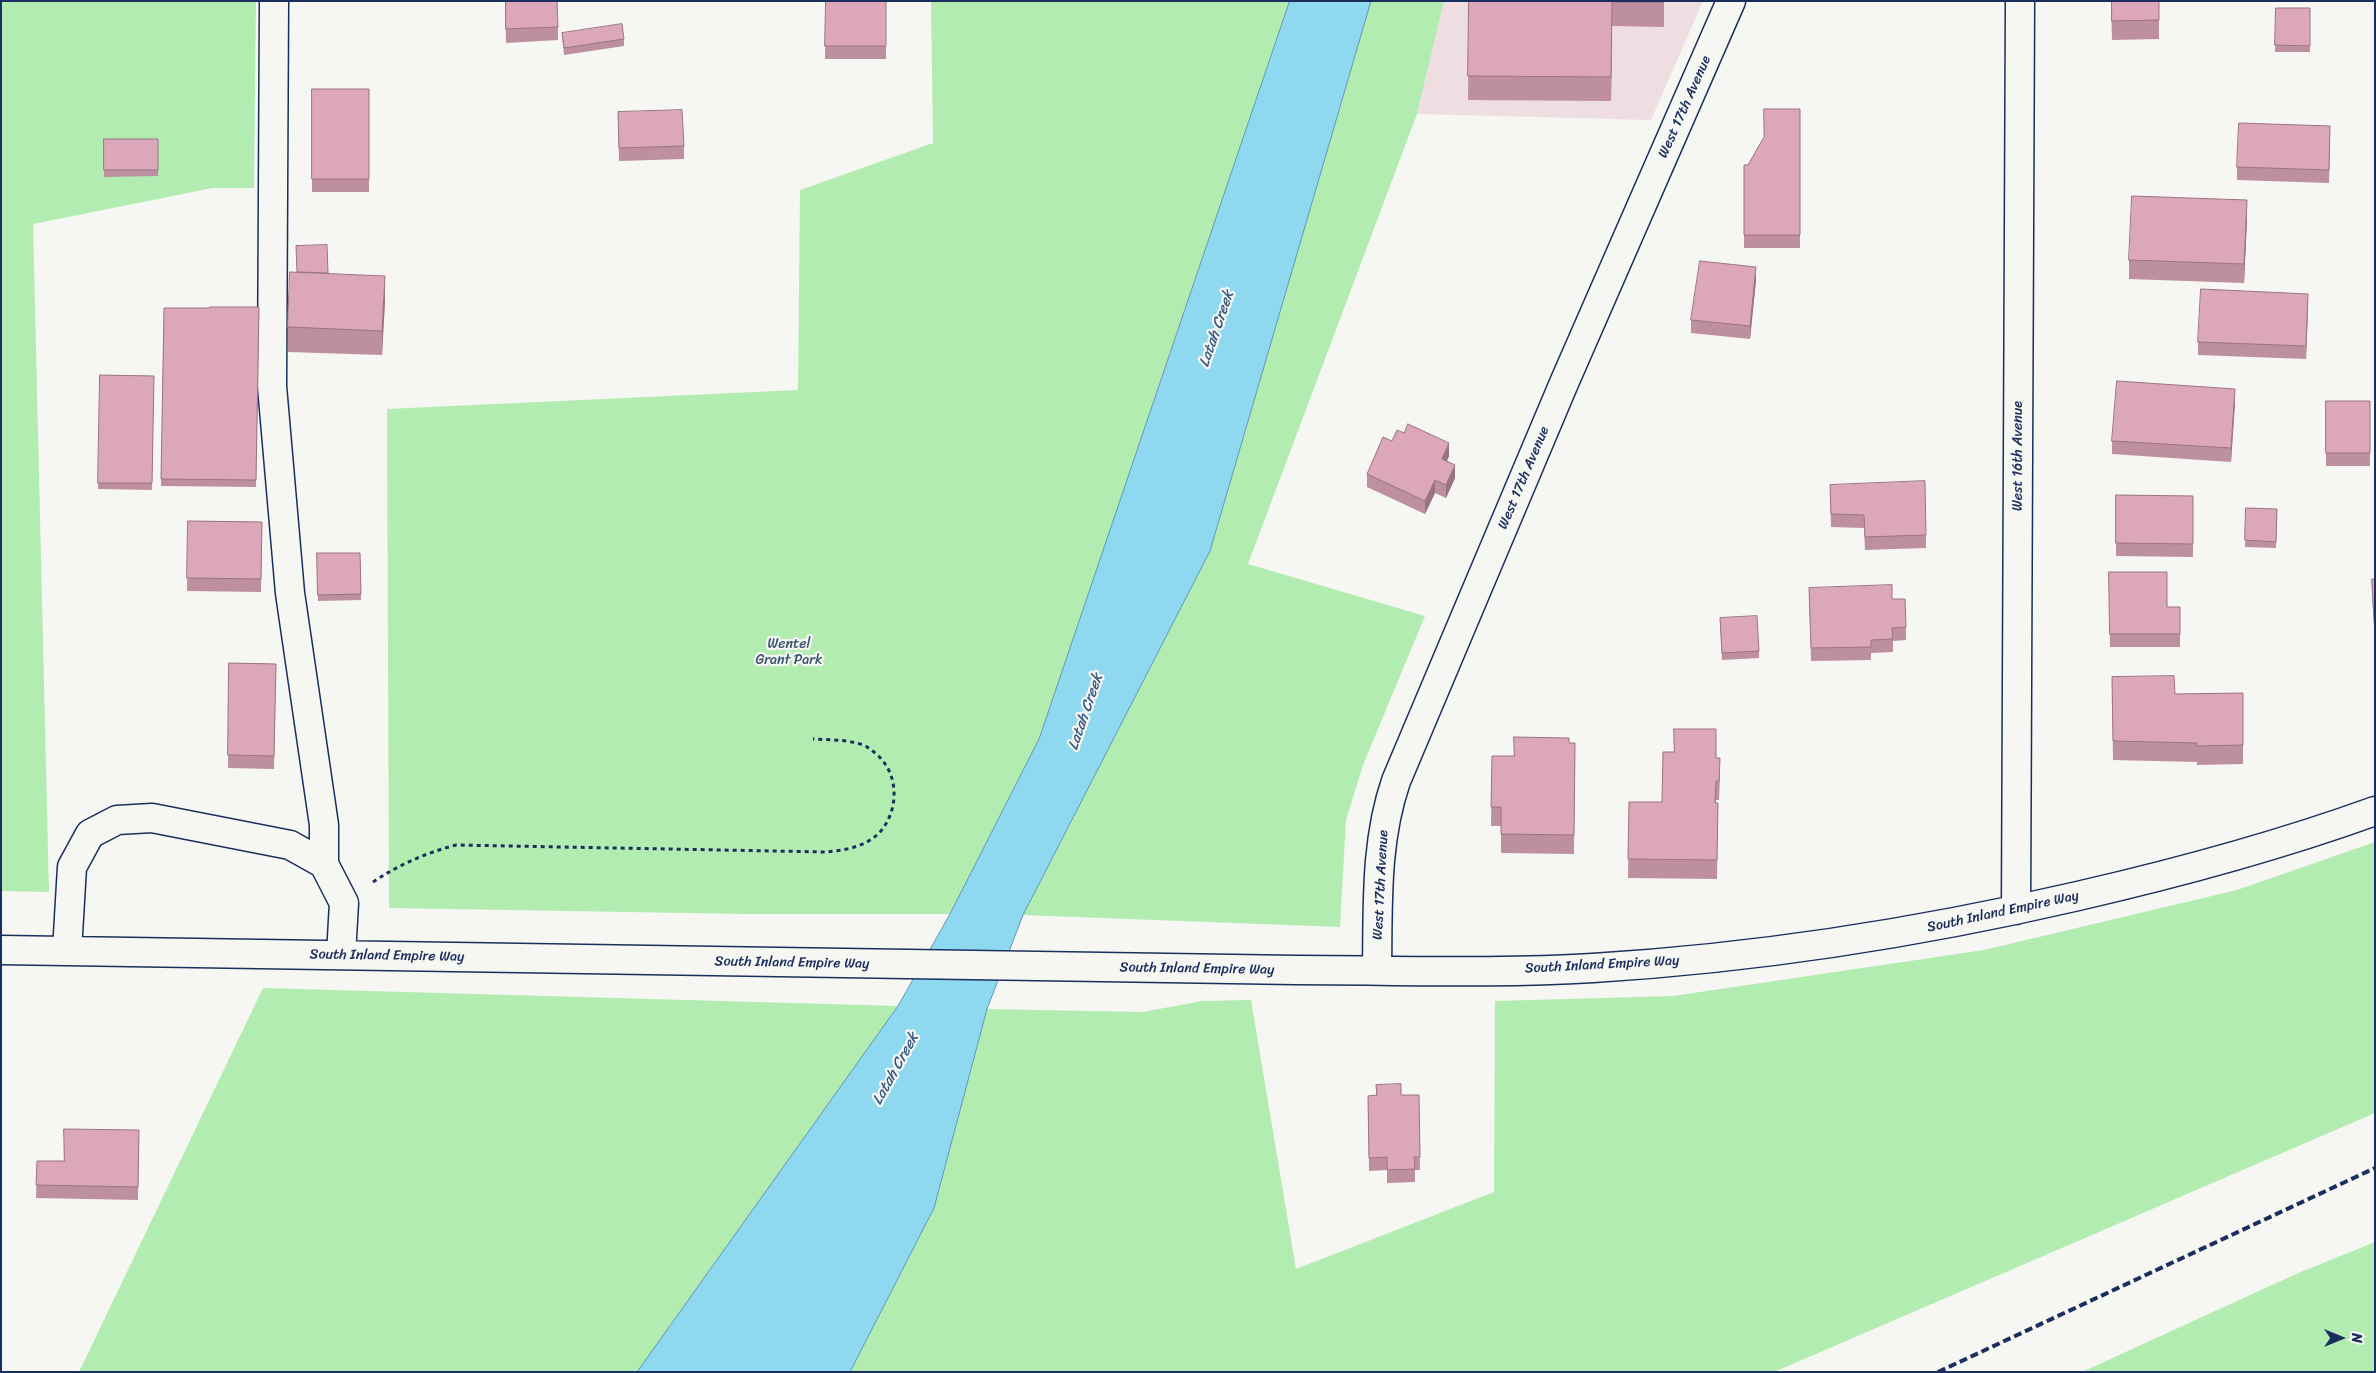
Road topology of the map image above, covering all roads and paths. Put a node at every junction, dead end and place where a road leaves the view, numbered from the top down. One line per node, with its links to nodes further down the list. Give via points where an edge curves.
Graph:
1 (274, 1): 6 (street, via 272,386 290,593 324,825)
2 (1732, 1): 12 (street, West 17th Avenue, via 1556,400 1396,781 1380,853)
3 (2020, 1): 8 (street, West 16th Avenue)
4 (813, 739): 7 (path, via 864,745 884,760 892,773 892,813 879,833 854,848 827,852 456,845 425,853 393,868)
5 (2375, 811): 8 (street, South Inland Empire Way, via 2205,864)
6 (324, 864): 7 (street); 10 (street, via 290,845 152,818 117,820 90,834 72,867)
7 (344, 903): 11 (street)
8 (2016, 910): 12 (street, South Inland Empire Way, via 1805,948 1662,963 1562,969)
9 (1, 950): 10 (street, South Inland Empire Way)
10 (67, 951): 11 (street, South Inland Empire Way)
11 (341, 955): 12 (street, South Inland Empire Way)
12 (1377, 970)

